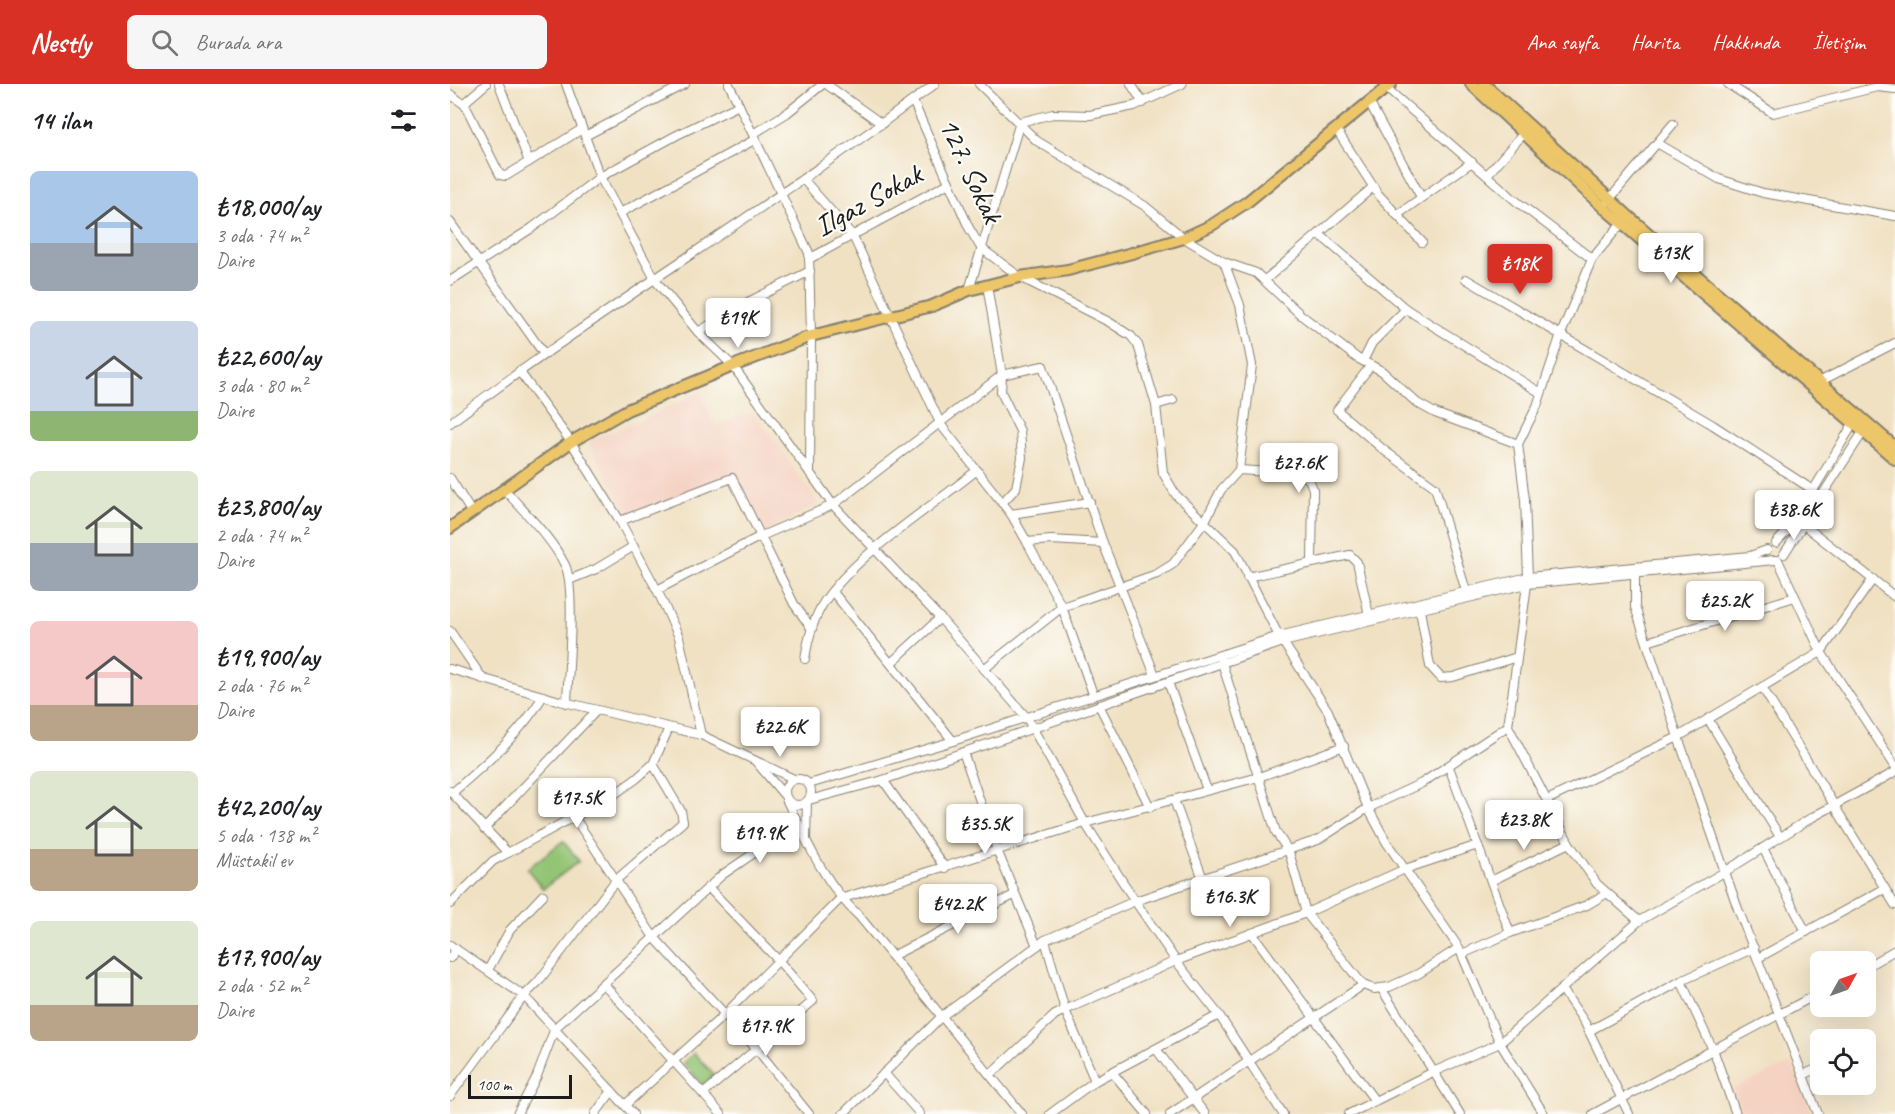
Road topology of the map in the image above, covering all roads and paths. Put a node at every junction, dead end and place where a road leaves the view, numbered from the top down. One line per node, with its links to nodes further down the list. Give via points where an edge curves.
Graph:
1 (486, 84): 20 (street)
2 (499, 84): 31 (street)
3 (566, 84): 27 (street)
4 (684, 84): 27 (street)
5 (729, 84): 22 (street)
6 (824, 84): 24 (street); 29 (street)
7 (935, 84): 18 (street)
8 (979, 84): 23 (street)
9 (1131, 84): 21 (street)
10 (1182, 84): 21 (street)
11 (1471, 84): 28 (main road)
12 (1484, 84): 40 (main road)
13 (1728, 84): 14 (street, via 1773,113)
14 (1878, 85): 16 (street)
15 (1389, 86): 19 (main road); 32 (street)
16 (1895, 89)
17 (450, 94): 20 (street)
18 (912, 101): 24 (street); 36 (street, 127. Sokak)
19 (1369, 102): 26 (main road); 39 (street)
20 (464, 103): 31 (street, via 500,174 506,176)
21 (1143, 103): 23 (street, via 1090,115 1053,114)
22 (739, 105): 29 (street); 34 (street)
23 (1020, 122): 48 (street, via 1037,141 1144,206); 50 (street)
24 (882, 124): 35 (street)
25 (1673, 124): 30 (street)
26 (1336, 129): 37 (street); 48 (main road, via 1247,202)
27 (584, 133): 31 (street); 34 (street)
28 (1524, 133): 33 (street); 40 (main road)
29 (754, 136): 38 (street); 41 (street)
30 (1657, 143): 40 (street); 43 (street, via 1719,180 1763,193)
31 (529, 162)
32 (1472, 162): 33 (street); 39 (street)
33 (1487, 175): 52 (street)
34 (600, 177): 41 (street); 53 (street)
35 (803, 179): 38 (street); 47 (street)
36 (949, 183): 47 (street, Ilgaz Sokak); 50 (street, 127. Sokak)
37 (1373, 187): 42 (street); 46 (street)
38 (780, 194): 51 (street); 60 (street)
39 (1421, 197): 42 (street)
40 (1606, 203): 44 (main road)
41 (620, 213): 60 (street)
42 (1397, 215): 49 (street)
43 (1895, 216)
44 (1625, 219): 52 (street); 74 (main road); 78 (main road)
45 (450, 222): 53 (street)
46 (1318, 234): 58 (street); 63 (street)
47 (853, 236): 51 (street, Ilgaz Sokak); 64 (street)
48 (1184, 238): 54 (street); 56 (main road, via 1068,270)
49 (1422, 242)
50 (981, 248): 56 (street, 127. Sokak); 62 (street)
51 (809, 259): 55 (street)
52 (1592, 259): 66 (street)
53 (478, 262): 59 (street); 69 (street)
54 (1224, 262): 58 (street); 87 (street, via 1240,305 1252,365)
55 (810, 271): 65 (street); 67 (street)
56 (1020, 277): 61 (main road); 77 (street, 127. Sokak, via 1090,310 1131,336 1138,345)
57 (1466, 279): 66 (street)
58 (1265, 280): 70 (street, via 1301,315)
59 (450, 281)
60 (656, 281): 65 (street); 69 (street)
61 (987, 285): 62 (main road); 73 (street)
62 (969, 290): 64 (main road)
63 (1406, 309): 70 (street, via 1372,343); 75 (street)
64 (892, 317): 67 (main road); 80 (street)
65 (699, 332): 71 (street)
66 (1561, 334): 75 (street); 91 (street, via 1713,424)
67 (812, 336): 71 (main road); 88 (street)
68 (1895, 343): 74 (street)
69 (544, 354): 72 (street)
70 (1367, 363): 83 (street, via 1427,410); 117 (street, via 1337,410 1435,487)
71 (733, 366): 82 (main road, via 627,410); 88 (street)
72 (519, 371): 79 (street); 82 (street)
73 (1002, 375): 80 (street); 92 (street, via 1043,366); 93 (street, via 1001,392 1020,431 1022,458 1016,488)
74 (1821, 381): 78 (main road)
75 (1541, 393): 83 (street)
76 (1173, 400): 77 (street)
77 (1156, 405): 98 (street, 127. Sokak, via 1163,473 1176,495)
78 (1856, 419): 81 (main road); 91 (street)
79 (450, 423)
80 (941, 425): 86 (street); 94 (street)
81 (1866, 428): 84 (main road); 85 (main road); 99 (street)
82 (571, 442): 90 (main road); 97 (street)
83 (1518, 444): 114 (street, via 1526,500)
84 (1895, 447)
85 (1895, 459)
86 (977, 470): 93 (street); 106 (street)
87 (1239, 470): 98 (street, via 1221,490); 109 (street, via 1300,474 1309,479)
88 (810, 473): 94 (street)
89 (450, 478): 95 (street)
90 (505, 490): 95 (main road); 113 (street, via 554,545)
91 (1813, 490): 104 (street)
92 (1090, 502): 96 (street); 103 (street)
93 (1002, 503): 96 (street)
94 (833, 505): 101 (street); 106 (street)
95 (472, 513): 100 (main road)
96 (1011, 514): 102 (street)
97 (620, 521): 101 (street, via 732,478); 105 (street)
98 (1205, 521): 111 (street, via 1235,551); 115 (street, via 1173,564)
99 (1804, 525): 108 (street); 112 (street)
100 (450, 528)
101 (759, 537): 116 (street); 125 (street, via 794,604)
102 (1027, 542): 103 (street); 121 (street)
103 (1103, 543): 115 (street)
104 (1776, 543): 107 (street); 108 (street, via 1782,546)
105 (634, 546): 113 (street); 116 (street)
106 (876, 548): 118 (street); 124 (street)
107 (1767, 550): 108 (street, via 1770,558); 114 (street, via 1750,556)
108 (1779, 558): 110 (street); 119 (street)
109 (1312, 562): 111 (street); 123 (street, via 1350,555 1354,558)
110 (1635, 572): 114 (street); 128 (street, via 1635,607)
111 (1247, 577): 127 (street)
112 (1873, 579): 120 (street); 129 (street)
113 (569, 580): 142 (street)
114 (1528, 580): 117 (street); 122 (street); 130 (street)
115 (1120, 587): 121 (street); 136 (street)
116 (657, 590): 150 (street, via 679,637)
117 (1466, 591): 123 (street)
118 (833, 592): 125 (street); 133 (street)
119 (1795, 597): 128 (street); 129 (street)
120 (1895, 597)
121 (1062, 607): 135 (street); 140 (street)
122 (1420, 610): 127 (street); 130 (street, via 1430,666 1441,678)
123 (1369, 615): 127 (street)
124 (940, 618): 133 (street); 135 (street)
125 (812, 629): 131 (street)
126 (450, 631): 137 (street)
127 (1281, 639): 132 (street); 153 (street, via 1319,696)
128 (1647, 642): 151 (street)
129 (1821, 652): 139 (street); 157 (street)
130 (1517, 657): 147 (street)
131 (805, 658)
132 (1220, 659): 136 (street); 138 (street); 160 (street)
133 (891, 663): 152 (street)
134 (450, 669): 137 (street)
135 (984, 669): 145 (street)
136 (1155, 675): 140 (street)
137 (483, 679): 141 (street)
138 (1168, 682): 143 (street); 164 (street)
139 (1762, 687): 146 (street); 170 (street)
140 (1094, 694): 145 (street)
141 (543, 696): 142 (street); 165 (street, via 501,749)
142 (567, 703): 144 (street)
143 (1099, 705): 148 (street); 171 (street)
144 (597, 710): 149 (street); 176 (street)
145 (1027, 718): 148 (street); 152 (street)
146 (1708, 719): 151 (street); 177 (street)
147 (1508, 726): 158 (street); 168 (street)
148 (1033, 727): 154 (street); 175 (street)
149 (669, 728): 150 (street); 156 (street)
150 (701, 735): 155 (street)
151 (1678, 737): 168 (street); 187 (street)
152 (953, 741): 163 (street)
153 (1344, 746): 160 (street); 172 (street)
154 (963, 752): 162 (street); 182 (street)
155 (754, 759): 161 (street); 166 (street)
156 (653, 764): 173 (street, via 612,796); 189 (street, via 681,811 683,822)
157 (1895, 766)
158 (1449, 767): 172 (street, via 1404,794); 180 (street)
159 (1895, 772): 170 (street)
160 (1258, 777): 164 (street); 183 (street, via 1276,832)
161 (794, 779): 163 (street); 166 (street, via 788,784)
162 (883, 780): 169 (street); 185 (street)
163 (809, 784): 169 (street)
164 (1207, 790): 167 (street)
165 (451, 792): 176 (street)
166 (785, 797): 169 (street, via 796,806); 174 (street)
167 (1174, 800): 171 (street); 188 (street)
168 (1547, 800): 179 (street)
169 (808, 801): 178 (street)
170 (1833, 806): 177 (street); 192 (street)
171 (1150, 807): 175 (street)
172 (1368, 808): 183 (street, via 1318,840); 186 (street)
173 (574, 817): 184 (street); 189 (street)
174 (798, 823): 178 (street); 191 (street)
175 (1085, 823): 182 (street); 197 (street)
176 (484, 829): 184 (street)
177 (1780, 837): 181 (street)
178 (806, 841): 196 (street)
179 (1569, 843): 190 (street); 193 (street)
180 (1478, 845): 186 (street); 190 (street)
181 (1763, 848): 187 (street); 202 (street)
182 (997, 850): 185 (street); 195 (street)
183 (1289, 852): 188 (street); 200 (street)
184 (508, 853): 198 (street, via 493,861)
185 (945, 868): 196 (street)
186 (1405, 869): 200 (street); 211 (street)
187 (1726, 872): 201 (street); 209 (street)
188 (1203, 879): 197 (street)
189 (616, 880): 205 (street); 224 (street)
190 (1491, 881): 204 (street)
191 (708, 887): 205 (street); 215 (street)
192 (1884, 889): 199 (street); 202 (street)
193 (1607, 893): 201 (street); 204 (street, via 1587,905)
194 (543, 895): 218 (street, via 510,930)
195 (1014, 895): 207 (street); 212 (street)
196 (840, 899): 212 (street); 215 (street)
197 (1135, 901): 206 (street); 216 (street)
198 (450, 904)
199 (1895, 905)
200 (1306, 913): 203 (street); 221 (street)
201 (1639, 921): 223 (street)
202 (1806, 932): 213 (street)
203 (1252, 933): 216 (street); 231 (street)
204 (1509, 933): 211 (street)
205 (653, 936): 220 (street); 227 (street)
206 (1046, 940): 207 (street); 226 (street)
207 (1037, 946): 229 (street)
208 (453, 947): 214 (street); 218 (street)
209 (1754, 948): 213 (street); 219 (street)
210 (1895, 950): 217 (street)
211 (1460, 951): 222 (street, via 1418,974); 234 (street)
212 (892, 956): 229 (street)
213 (1758, 957): 230 (street)
214 (450, 958)
215 (779, 961): 227 (street); 235 (street, via 813,1001)
216 (1176, 961): 226 (street); 228 (street)
217 (1876, 961)
218 (488, 970): 224 (street)
219 (1681, 981): 233 (street); 237 (street)
220 (603, 983): 232 (street); 238 (street)
221 (1364, 985): 222 (street); 231 (street)
222 (1381, 988): 241 (street)
223 (1562, 989): 233 (street); 234 (street)
224 (524, 996): 232 (street); 249 (street)
225 (1810, 998): 230 (street)
226 (1065, 1010): 245 (street); 246 (street)
227 (724, 1015): 235 (street); 238 (street)
228 (1219, 1015): 236 (street); 239 (street)
229 (942, 1016): 243 (street); 245 (street)
230 (1780, 1016): 237 (street); 244 (street)
231 (1313, 1018): 239 (street); 252 (street)
232 (555, 1028): 247 (street); 254 (street)
233 (1589, 1031): 250 (street)
234 (1500, 1043): 241 (street); 269 (street)
235 (756, 1048): 248 (street); 258 (street)
236 (1156, 1050): 240 (street); 251 (street)
237 (1714, 1052): 250 (street); 272 (street)
238 (672, 1063): 248 (street); 253 (street)
239 (1249, 1063): 251 (street); 266 (street)
240 (1112, 1072): 246 (street); 263 (street)
241 (1433, 1072): 252 (street); 268 (street)
242 (1810, 1072): 244 (street)
243 (884, 1073): 259 (street); 260 (street)
244 (1803, 1075): 273 (street)
245 (990, 1076): 261 (street)
246 (1095, 1081): 262 (street)
247 (612, 1091): 253 (street); 255 (street)
248 (703, 1094): 257 (street)
249 (450, 1096)
250 (1622, 1099): 270 (street); 271 (street)
251 (1194, 1100): 264 (street); 265 (street)
252 (1375, 1101): 267 (street)
253 (625, 1105): 256 (street)
254 (518, 1114)
255 (595, 1114)
256 (633, 1114)
257 (721, 1114)
258 (809, 1114)
259 (843, 1114)
260 (920, 1114)
261 (1022, 1114)
262 (1050, 1114)
263 (1147, 1114)
264 (1170, 1114)
265 (1205, 1114)
266 (1283, 1114)
267 (1349, 1114)
268 (1460, 1114)
269 (1544, 1114)
270 (1593, 1114)
271 (1629, 1114)
272 (1736, 1114)
273 (1818, 1114)

